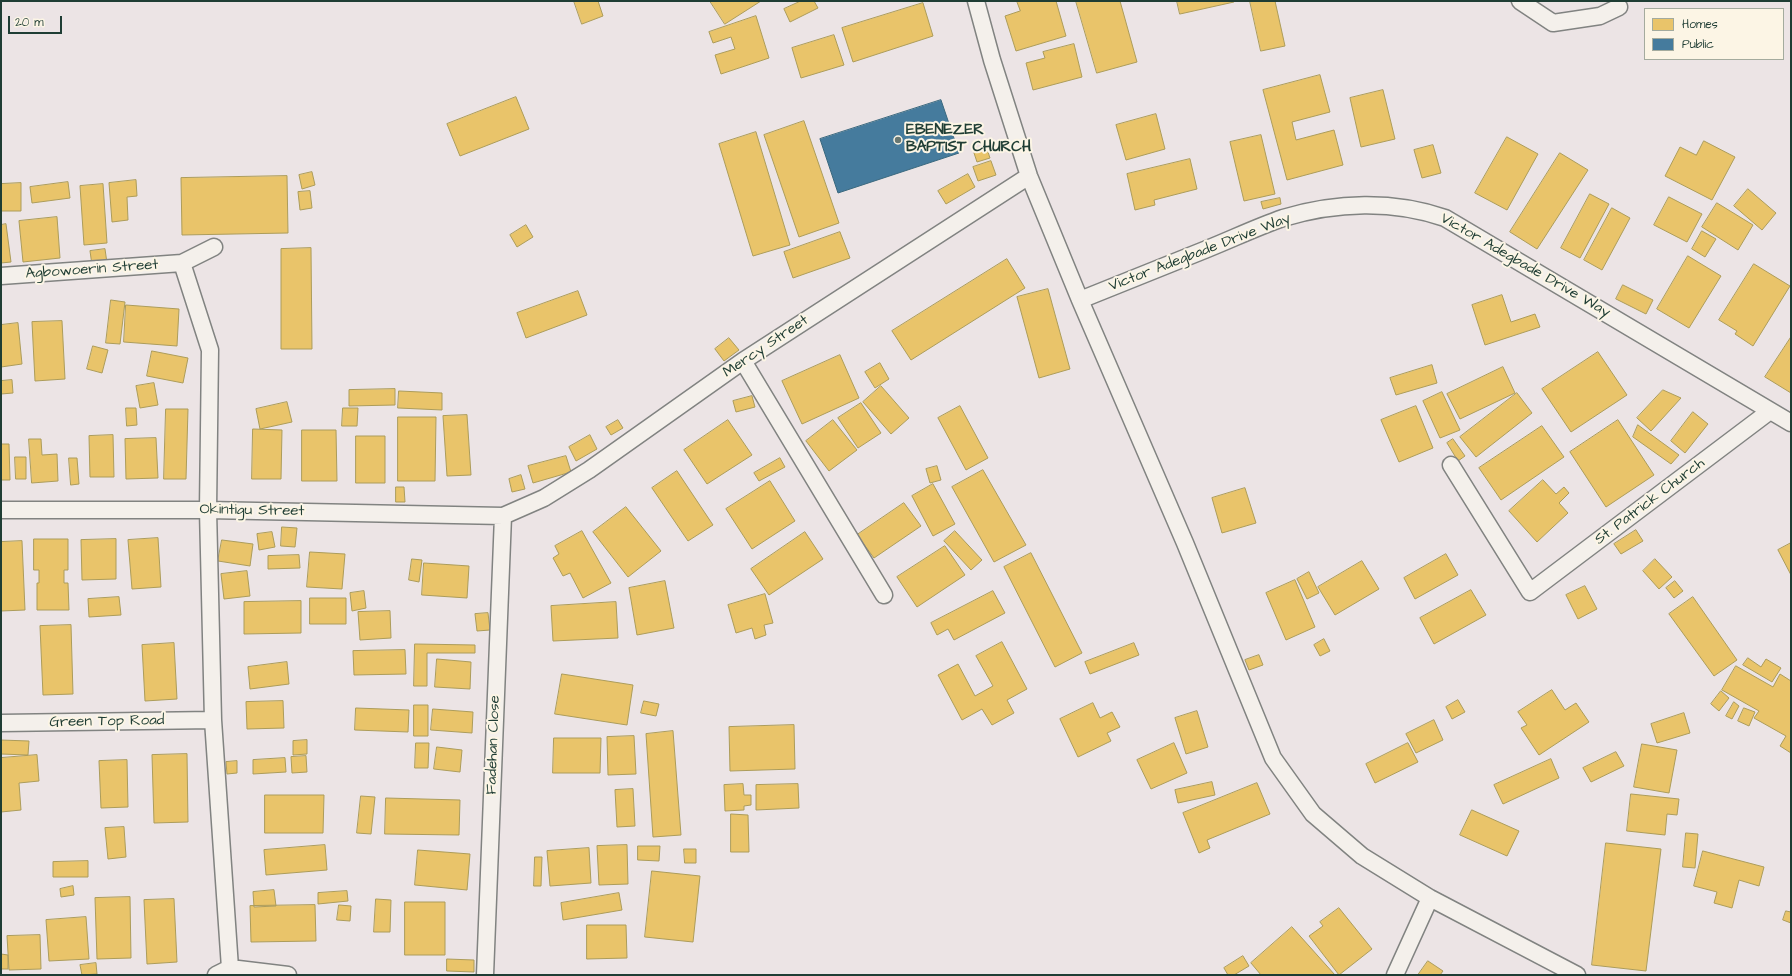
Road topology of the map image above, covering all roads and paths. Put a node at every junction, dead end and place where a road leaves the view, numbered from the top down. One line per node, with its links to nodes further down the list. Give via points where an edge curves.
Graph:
1 (976, 1): 4 (street)
2 (1520, 1): 3 (street, via 1553,24 1600,16)
3 (1619, 7)
4 (1029, 176): 8 (street); 9 (street, Mercy Street)
5 (214, 247): 6 (street)
6 (182, 263): 7 (street, Agbowoerin Street); 14 (street, via 210,350)
7 (1, 276)
8 (1080, 300): 10 (street, Victor Adegbade Drive Way, via 1283,218 1321,209 1392,205 1422,210 1445,218); 19 (street, via 1185,543 1273,758 1313,814 1362,856)
9 (743, 361): 15 (street, Mercy Street, via 589,470 544,498); 16 (street)
10 (1770, 411): 11 (street, Victor Adegbade Drive Way); 12 (street, St. Patrick Church, via 1530,592)
11 (1791, 423)
12 (1451, 465)
13 (1, 510): 14 (street, Okintigu Street)
14 (208, 510): 15 (street, Okintigu Street); 17 (street)
15 (503, 516): 23 (street, Fadehan Close)
16 (884, 595)
17 (212, 720): 18 (street, Green Top Road); 20 (street)
18 (1, 723)
19 (1430, 898): 24 (street); 25 (street)
20 (230, 968): 21 (street); 22 (street)
21 (216, 975)
22 (288, 975)
23 (485, 975)
24 (1394, 975)
25 (1577, 975)

